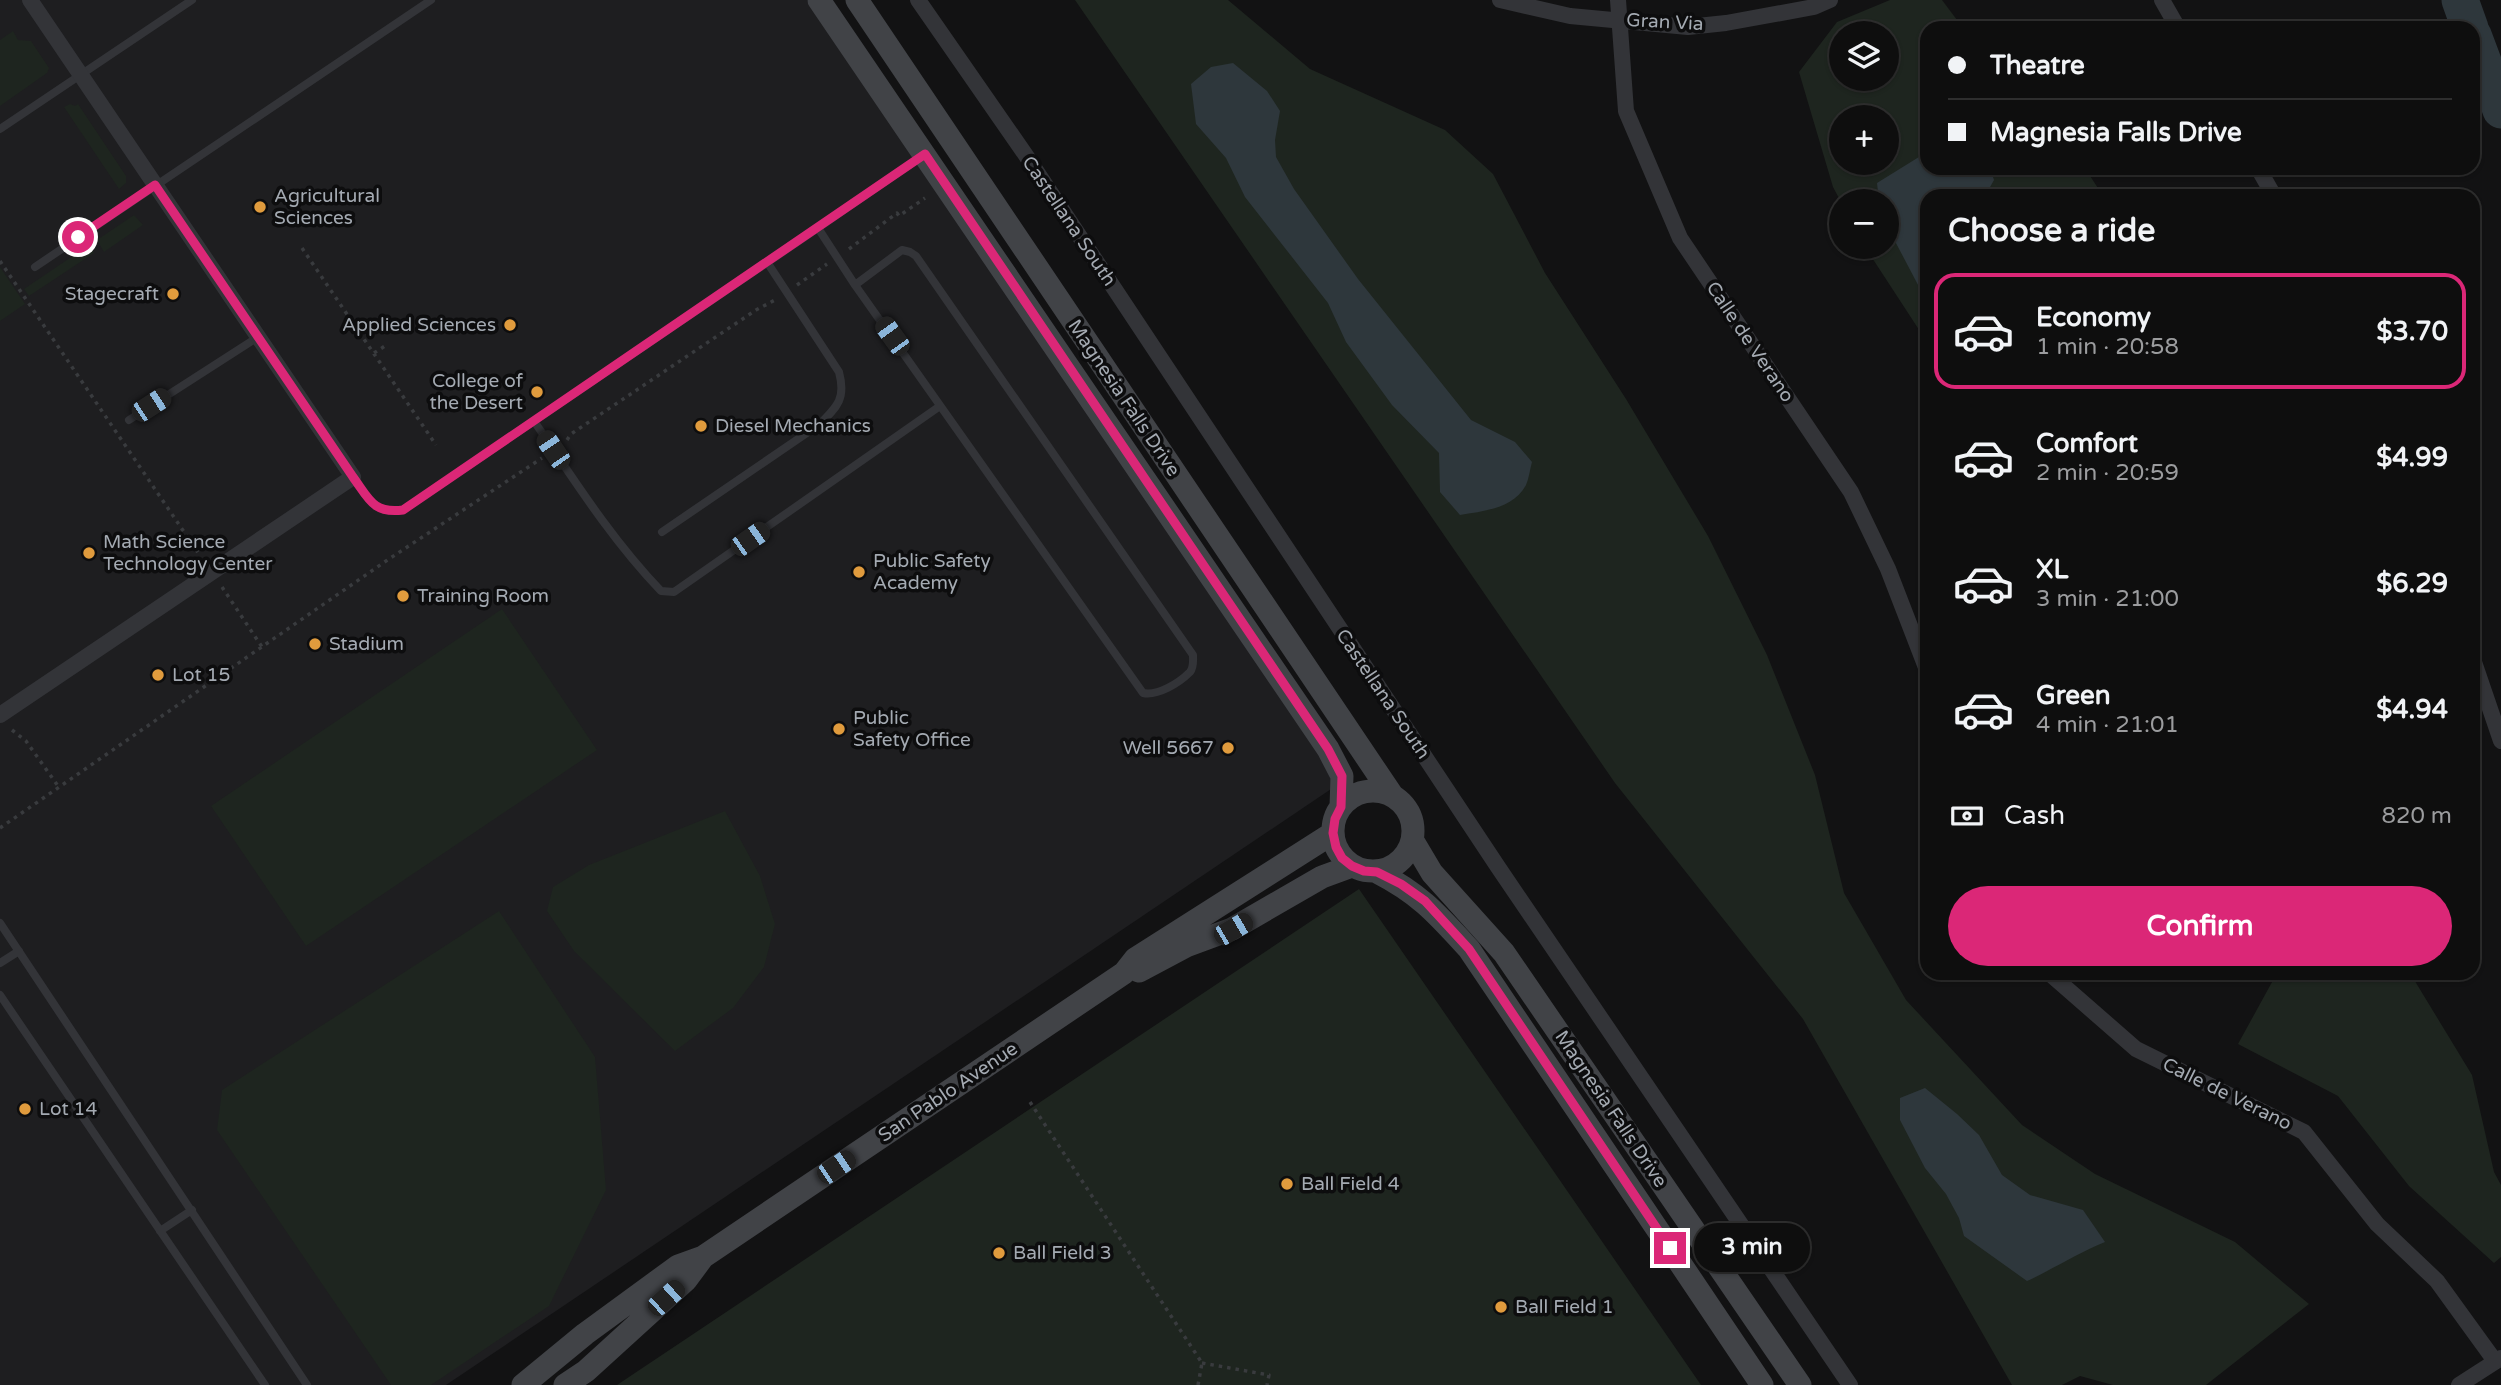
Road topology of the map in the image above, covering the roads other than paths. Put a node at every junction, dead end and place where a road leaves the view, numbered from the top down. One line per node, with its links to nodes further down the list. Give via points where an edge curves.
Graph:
1 (30, 0): 13 (street)
2 (192, 0): 13 (lane)
3 (430, 0): 16 (lane)
4 (820, 0): 15 (street, Magnesia Falls Drive)
5 (857, 0): 31 (street, Magnesia Falls Drive)
6 (918, 0): 53 (street, Castellana South)
7 (1500, 0): 11 (street, Gran Via, via 1570,16)
8 (1618, 0): 11 (street, Calle de Verano)
9 (1830, 0): 11 (street, Gran Via, via 1814,7 1713,25)
10 (2162, 0): 12 (street)
11 (1620, 20): 27 (street, Calle de Verano, via 1626,111 1680,238 1851,492)
12 (2174, 21)
13 (80, 75): 14 (lane); 16 (street)
14 (0, 129)
15 (925, 154): 17 (lane); 32 (street, Magnesia Falls Drive, via 1328,749 1342,776)
16 (155, 185): 19 (lane); 21 (street)
17 (818, 228): 18 (lane); 20 (lane)
18 (767, 262): 24 (lane); 26 (lane, via 839,372 840,398 820,424)
19 (35, 267)
20 (855, 285): 22 (lane); 22 (lane, via 902,250 916,256 1193,655 1190,671 1162,691 1143,693)
21 (258, 337): 23 (lane); 25 (street)
22 (940, 406): 24 (lane, via 674,592 662,591 635,564)
23 (129, 420)
24 (534, 421): 25 (lane, via 403,510 377,509)
25 (353, 477): 29 (street)
26 (662, 532)
27 (1920, 652)
28 (2480, 680): 30 (street)
29 (0, 715)
30 (2501, 741)
31 (1392, 795): 32 (street, via 1365,792); 34 (street, via 1411,816)
32 (1341, 807): 33 (street)
33 (1333, 833): 35 (street, via 1342,858); 40 (street, San Pablo Avenue, via 1135,958)
34 (1413, 841): 36 (street, via 1400,862); 52 (street, Magnesia Falls Drive, via 1432,873 1504,953)
35 (1352, 866): 36 (street); 40 (street, San Pablo Avenue, via 1322,877 1233,929 1186,946 1143,970)
36 (1377, 872): 51 (street, Magnesia Falls Drive, via 1425,901 1469,949)
37 (0, 923): 38 (lane)
38 (19, 951): 39 (lane); 43 (lane)
39 (0, 964)
40 (1124, 973): 45 (street, San Pablo Avenue)
41 (2057, 980): 46 (street, Calle de Verano, via 2136,1049 2304,1132 2377,1224 2437,1281)
42 (0, 995): 44 (lane)
43 (192, 1210): 44 (lane); 48 (lane)
44 (160, 1231): 47 (lane)
45 (703, 1257): 49 (street, San Pablo Avenue, via 678,1266); 50 (street, San Pablo Avenue, via 686,1280)
46 (2498, 1360): 54 (street)
47 (265, 1385)
48 (307, 1385)
49 (523, 1385)
50 (565, 1385)
51 (1762, 1385)
52 (1800, 1385)
53 (1850, 1385)
54 (2459, 1385)

